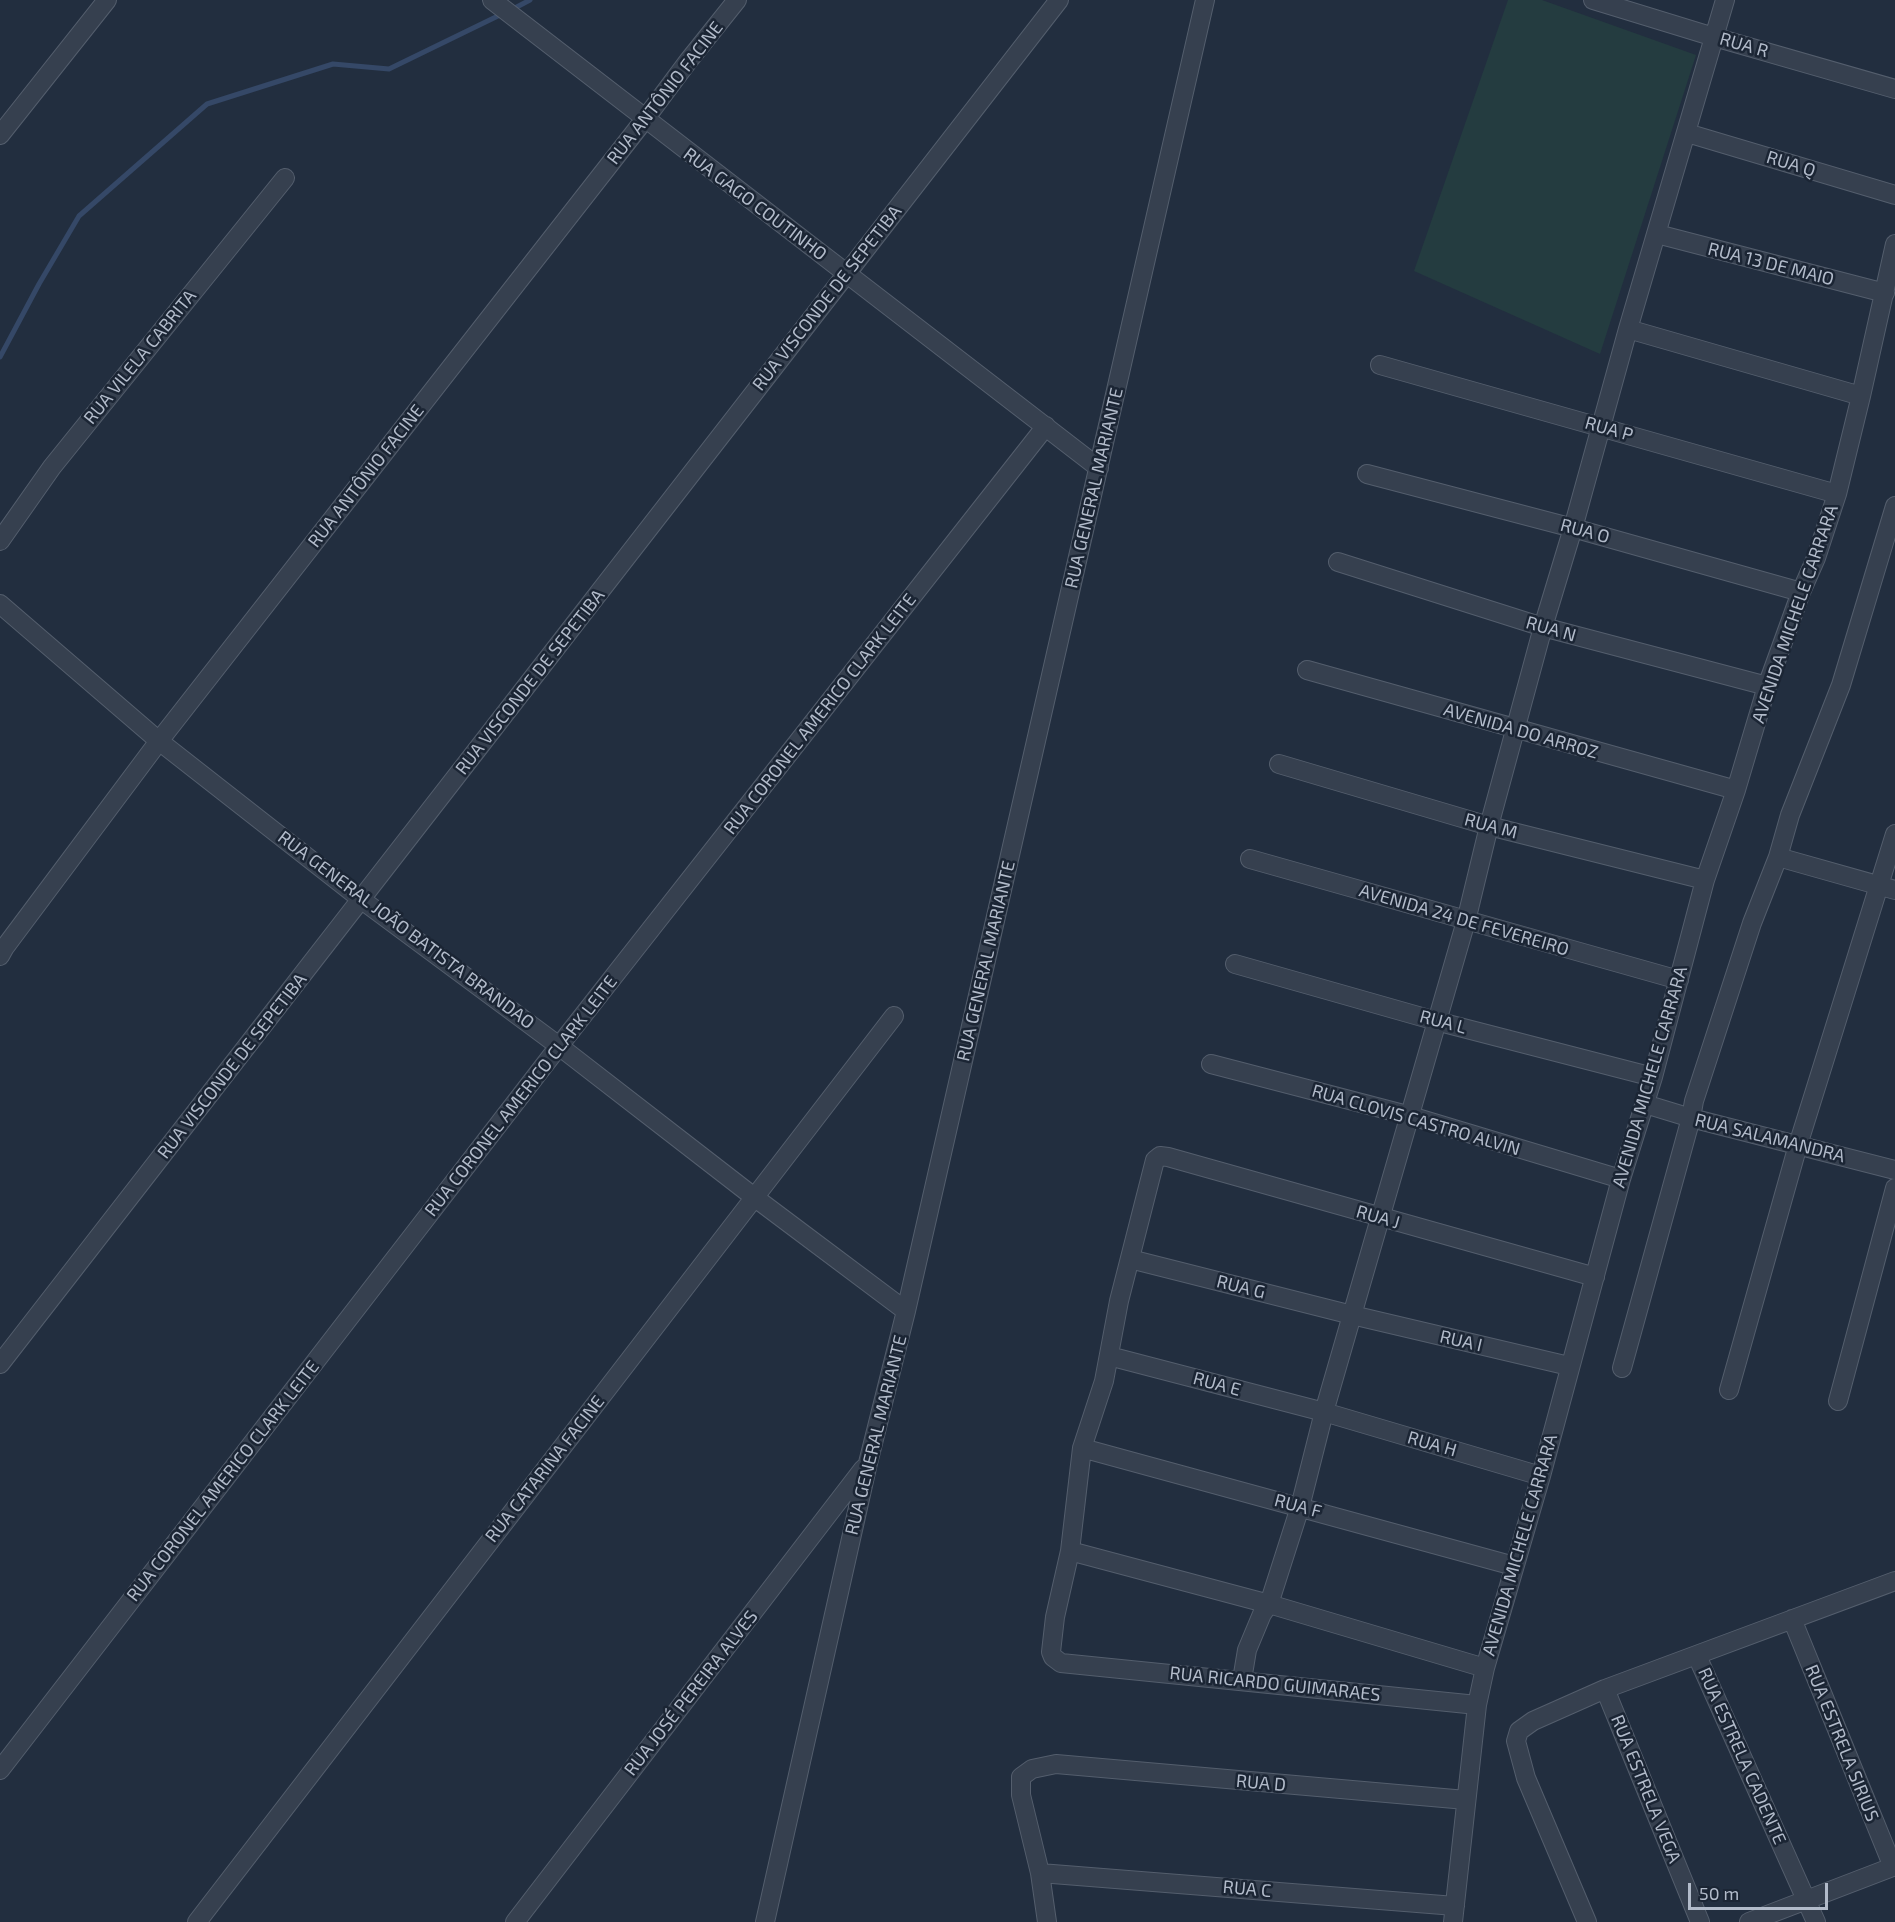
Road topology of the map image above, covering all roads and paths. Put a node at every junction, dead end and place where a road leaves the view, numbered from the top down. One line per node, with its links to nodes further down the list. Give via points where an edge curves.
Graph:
1 (107, 0): 12 (street)
2 (492, 0): 10 (street, RUA GAGO COUTINHO)
3 (737, 0): 10 (street, RUA ANTÔNIO FACINE)
4 (1059, 0): 17 (street, RUA VISCONDE DE SEPETIBA)
5 (1205, 0): 24 (street, RUA GENERAL MARIANTE)
6 (1593, 0): 8 (street, RUA R)
7 (1725, 0): 8 (street)
8 (1714, 37): 9 (street, RUA R); 11 (street)
9 (1895, 88)
10 (645, 119): 17 (street, RUA GAGO COUTINHO); 37 (street, RUA ANTÔNIO FACINE)
11 (1687, 133): 14 (street, RUA Q); 15 (street)
12 (0, 135)
13 (285, 178): 29 (street, RUA VILELA CABRITA, via 52,467)
14 (1895, 195)
15 (1657, 234): 18 (street, RUA 13 DE MAIO); 19 (street)
16 (1895, 244): 18 (street, AVENIDA MICHELE CARRARA)
17 (846, 273): 22 (street, RUA GAGO COUTINHO); 46 (street, RUA VISCONDE DE SEPETIBA)
18 (1885, 293): 21 (street, AVENIDA MICHELE CARRARA)
19 (1628, 329): 21 (street); 23 (street)
20 (1380, 365): 23 (street, RUA P)
21 (1861, 396): 26 (street, AVENIDA MICHELE CARRARA)
22 (1046, 426): 24 (street, RUA GAGO COUTINHO); 53 (street, RUA CORONEL AMERICO CLARK LEITE)
23 (1601, 427): 26 (street, RUA P); 28 (street)
24 (1099, 468): 67 (street, RUA GENERAL MARIANTE)
25 (1367, 474): 28 (street, RUA O)
26 (1837, 494): 31 (street, AVENIDA MICHELE CARRARA)
27 (1895, 506): 42 (street, via 1841,685 1790,815)
28 (1574, 528): 31 (street, RUA O); 33 (street)
29 (0, 541)
30 (1338, 562): 33 (street, RUA N)
31 (1801, 592): 35 (street, AVENIDA MICHELE CARRARA)
32 (0, 604): 37 (street, RUA GENERAL JOÃO BATISTA BRANDAO)
33 (1543, 627): 35 (street, RUA N); 36 (street)
34 (1307, 670): 36 (street, AVENIDA DO ARROZ)
35 (1767, 686): 39 (street, AVENIDA MICHELE CARRARA)
36 (1515, 730): 39 (street, AVENIDA DO ARROZ); 40 (street)
37 (159, 741): 46 (street, RUA GENERAL JOÃO BATISTA BRANDAO); 48 (street, RUA ANTÔNIO FACINE)
38 (1279, 764): 40 (street, RUA M)
39 (1736, 790): 44 (street, AVENIDA MICHELE CARRARA)
40 (1489, 826): 44 (street, RUA M); 47 (street)
41 (1895, 834): 45 (street)
42 (1778, 857): 45 (street); 58 (street, via 1731,983)
43 (1250, 859): 47 (street, AVENIDA 24 DE FEVEREIRO)
44 (1705, 880): 50 (street, AVENIDA MICHELE CARRARA)
45 (1887, 887): 59 (street)
46 (362, 900): 53 (street, RUA GENERAL JOÃO BATISTA BRANDAO); 70 (street, RUA VISCONDE DE SEPETIBA)
47 (1466, 921): 50 (street, AVENIDA 24 DE FEVEREIRO); 52 (street)
48 (0, 956)
49 (1234, 964): 52 (street, RUA L)
50 (1679, 980): 55 (street, AVENIDA MICHELE CARRARA)
51 (894, 1016): 63 (street, RUA CATARINA FACINE)
52 (1436, 1021): 55 (street, RUA L); 57 (street)
53 (560, 1046): 63 (street, RUA GENERAL JOÃO BATISTA BRANDAO); 90 (street, RUA CORONEL AMERICO CLARK LEITE)
54 (1211, 1064): 57 (street, RUA CLOVIS CASTRO ALVIN)
55 (1653, 1077): 56 (street, AVENIDA MICHELE CARRARA)
56 (1645, 1104): 58 (street, RUA SALAMANDRA); 61 (street, AVENIDA MICHELE CARRARA)
57 (1411, 1116): 61 (street, RUA CLOVIS CASTRO ALVIN); 64 (street)
58 (1691, 1118): 59 (street, RUA SALAMANDRA); 72 (street)
59 (1798, 1145): 60 (street, RUA SALAMANDRA); 73 (street)
60 (1895, 1170)
61 (1621, 1179): 66 (street, AVENIDA MICHELE CARRARA)
62 (1895, 1188): 74 (street)
63 (754, 1197): 67 (street, RUA GENERAL JOÃO BATISTA BRANDAO); 96 (street, RUA CATARINA FACINE)
64 (1381, 1218): 65 (street, RUA J, via 1160,1156 1155,1160); 66 (street, RUA J); 68 (street)
65 (1130, 1259): 68 (street, RUA G); 69 (street)
66 (1595, 1277): 71 (street, AVENIDA MICHELE CARRARA)
67 (906, 1311): 77 (street, RUA GENERAL MARIANTE)
68 (1352, 1315): 71 (street, RUA I); 75 (street)
69 (1109, 1356): 75 (street, RUA E); 76 (street)
70 (0, 1364)
71 (1569, 1366): 78 (street, AVENIDA MICHELE CARRARA)
72 (1622, 1368)
73 (1729, 1390)
74 (1838, 1401)
75 (1324, 1412): 78 (street, RUA H); 79 (street)
76 (1082, 1448): 79 (street, RUA F); 80 (street)
77 (868, 1463): 97 (street, RUA JOSÉ PEREIRA ALVES); 98 (street, RUA GENERAL MARIANTE)
78 (1541, 1476): 81 (street, AVENIDA MICHELE CARRARA)
79 (1300, 1507): 81 (street, RUA F); 83 (street)
80 (1070, 1551): 83 (street); 87 (street, RUA RICARDO GUIMARAES, via 1055,1617 1051,1652 1056,1661)
81 (1514, 1566): 86 (street, AVENIDA MICHELE CARRARA)
82 (1894, 1583): 84 (street)
83 (1269, 1605): 86 (street); 87 (street, via 1247,1650)
84 (1792, 1619): 85 (street); 92 (street, RUA ESTRELA SIRIUS)
85 (1697, 1656): 88 (street); 94 (street, RUA ESTRELA CADENTE)
86 (1485, 1668): 89 (street, AVENIDA MICHELE CARRARA)
87 (1242, 1680): 89 (street, RUA RICARDO GUIMARAES)
88 (1605, 1689): 100 (street, via 1533,1721 1518,1731 1516,1741 1526,1778); 101 (street, RUA ESTRELA VEGA)
89 (1478, 1705): 91 (street, AVENIDA MICHELE CARRARA)
90 (0, 1770)
91 (1466, 1800): 93 (street, RUA D, via 1056,1764 1043,1766 1026,1772 1020,1786); 95 (street, AVENIDA MICHELE CARRARA)
92 (1894, 1867): 94 (street)
93 (1040, 1873): 95 (street, RUA C); 99 (street)
94 (1807, 1900): 102 (street); 103 (street, RUA ESTRELA CADENTE)
95 (1454, 1914)
96 (197, 1922)
97 (515, 1922)
98 (765, 1922)
99 (1047, 1922)
100 (1587, 1922)
101 (1700, 1922)
102 (1749, 1922)
103 (1816, 1922)

